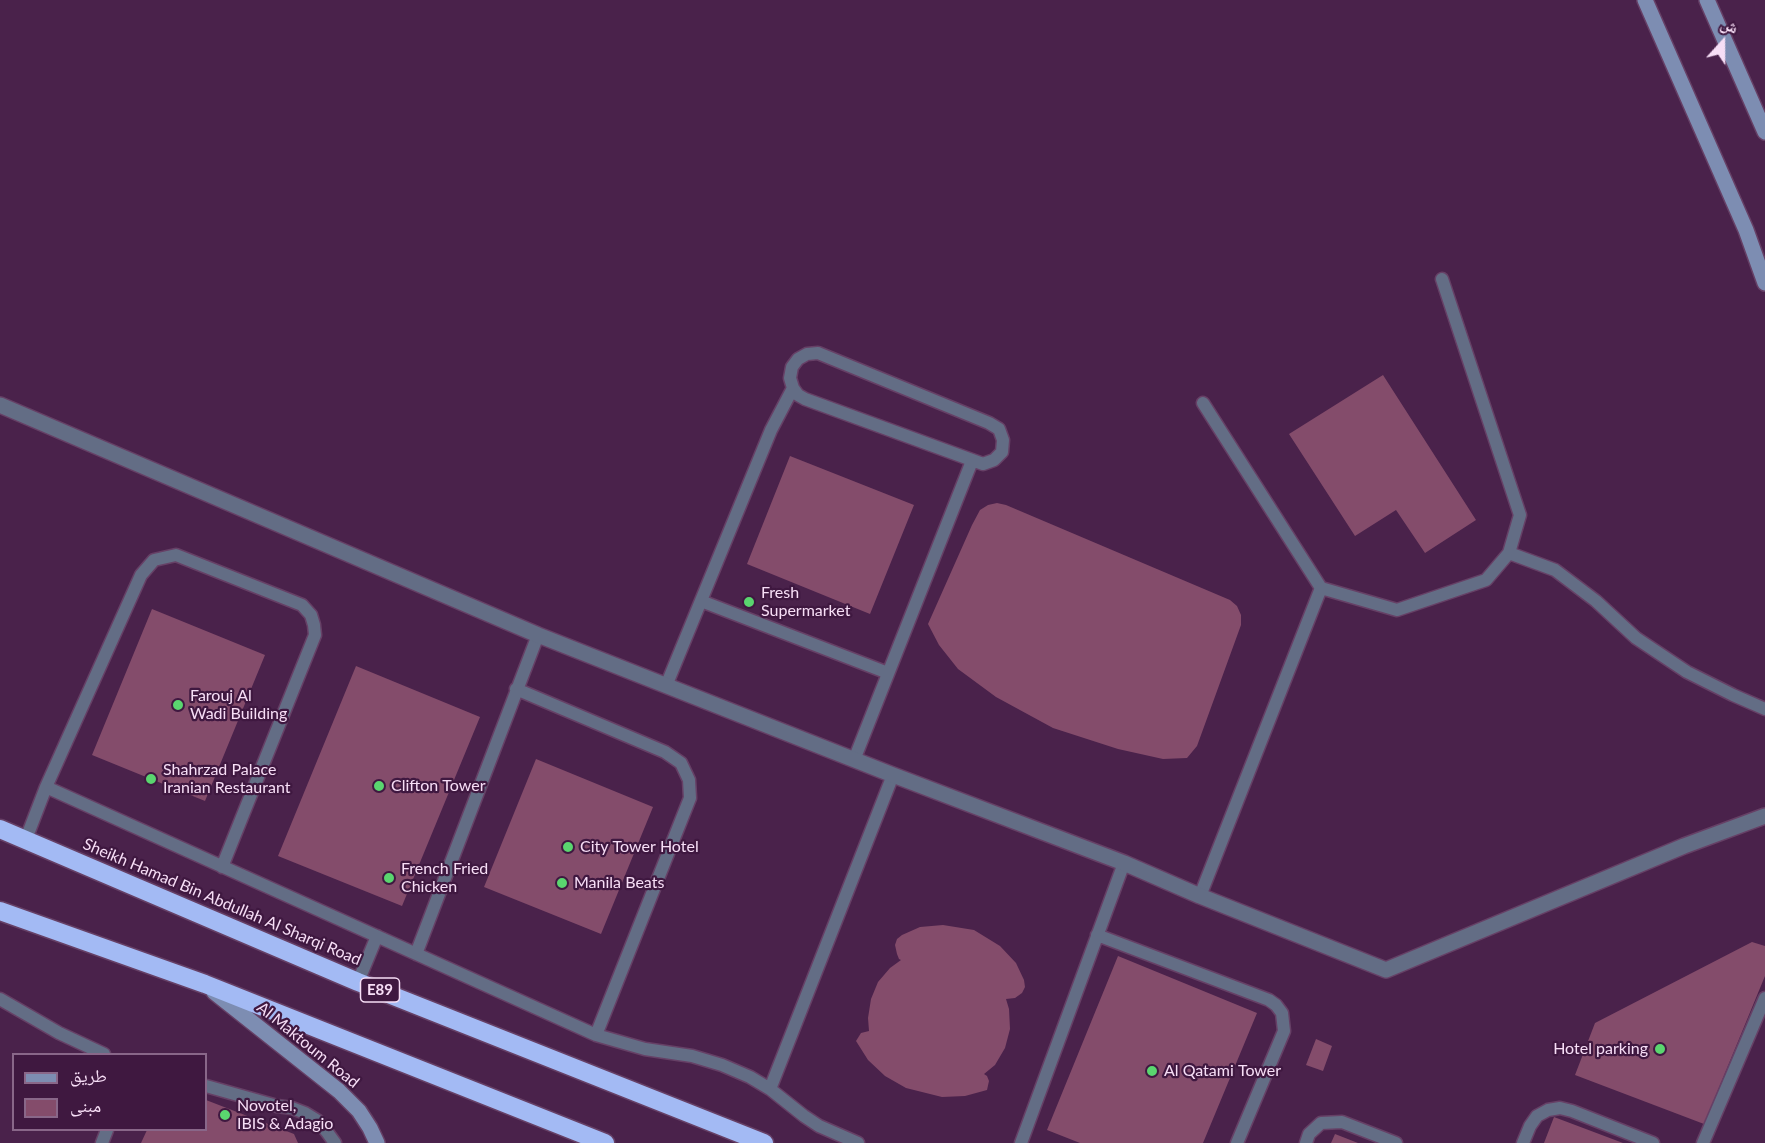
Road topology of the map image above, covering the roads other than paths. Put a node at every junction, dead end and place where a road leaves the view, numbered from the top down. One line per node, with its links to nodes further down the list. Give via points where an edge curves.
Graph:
1 (1645, 0): 4 (street)
2 (1707, 0): 3 (street)
3 (1765, 132)
4 (1762, 265): 6 (street)
5 (1442, 279): 11 (lane, via 1520,515)
6 (1765, 283)
7 (793, 388): 10 (lane, via 805,399); 10 (lane, via 792,367 807,354 818,353 999,429 1002,452 983,464); 13 (lane, via 771,430)
8 (1203, 403): 12 (lane)
9 (0, 405): 14 (street)
10 (972, 460): 15 (lane)
11 (1509, 553): 12 (lane, via 1486,580 1397,610); 18 (lane, via 1555,570 1636,638 1687,672)
12 (1321, 588): 27 (lane)
13 (701, 601): 15 (lane); 16 (lane)
14 (538, 635): 16 (street); 17 (lane)
15 (888, 673): 19 (lane)
16 (666, 686): 19 (street)
17 (516, 689): 31 (lane); 36 (lane, via 665,752 681,763 689,780 690,798)
18 (1765, 709)
19 (854, 760): 20 (street)
20 (893, 776): 25 (street); 39 (lane)
21 (46, 787): 24 (lane); 26 (lane); 26 (lane, via 141,575 154,560 176,555 302,606 310,615 315,635)
22 (1765, 816): 27 (street, via 1386,970)
23 (0, 829): 24 (highway, Sheikh Hamad Bin Abdullah Al Sharqi Road / E89)
24 (26, 839): 32 (highway, Sheikh Hamad Bin Abdullah Al Sharqi Road / E89)
25 (1124, 863): 27 (street); 29 (lane)
26 (222, 867): 30 (lane)
27 (1200, 896)
28 (0, 911): 33 (highway)
29 (1097, 935): 45 (lane); 46 (lane, via 1269,1000 1281,1013 1284,1031)
30 (377, 936): 31 (lane); 32 (lane)
31 (416, 954): 36 (lane)
32 (358, 981): 43 (highway, Sheikh Hamad Bin Abdullah Al Sharqi Road / E89)
33 (205, 984): 41 (street, Al Maktoum Road, via 339,1091 358,1111); 42 (highway)
34 (0, 999): 37 (lane)
35 (1765, 999): 51 (lane)
36 (596, 1035): 39 (lane, via 722,1065)
37 (102, 1053)
38 (207, 1086): 40 (lane, via 305,1113 318,1121)
39 (770, 1089): 44 (lane, via 819,1126)
40 (335, 1143)
41 (377, 1143)
42 (605, 1143)
43 (764, 1143)
44 (858, 1143)
45 (1021, 1143)
46 (1237, 1143)
47 (1306, 1143): 48 (lane, via 1309,1134 1321,1124 1341,1122)
48 (1396, 1143)
49 (1523, 1143): 50 (lane, via 1537,1116 1560,1108)
50 (1653, 1143)
51 (1703, 1143)

